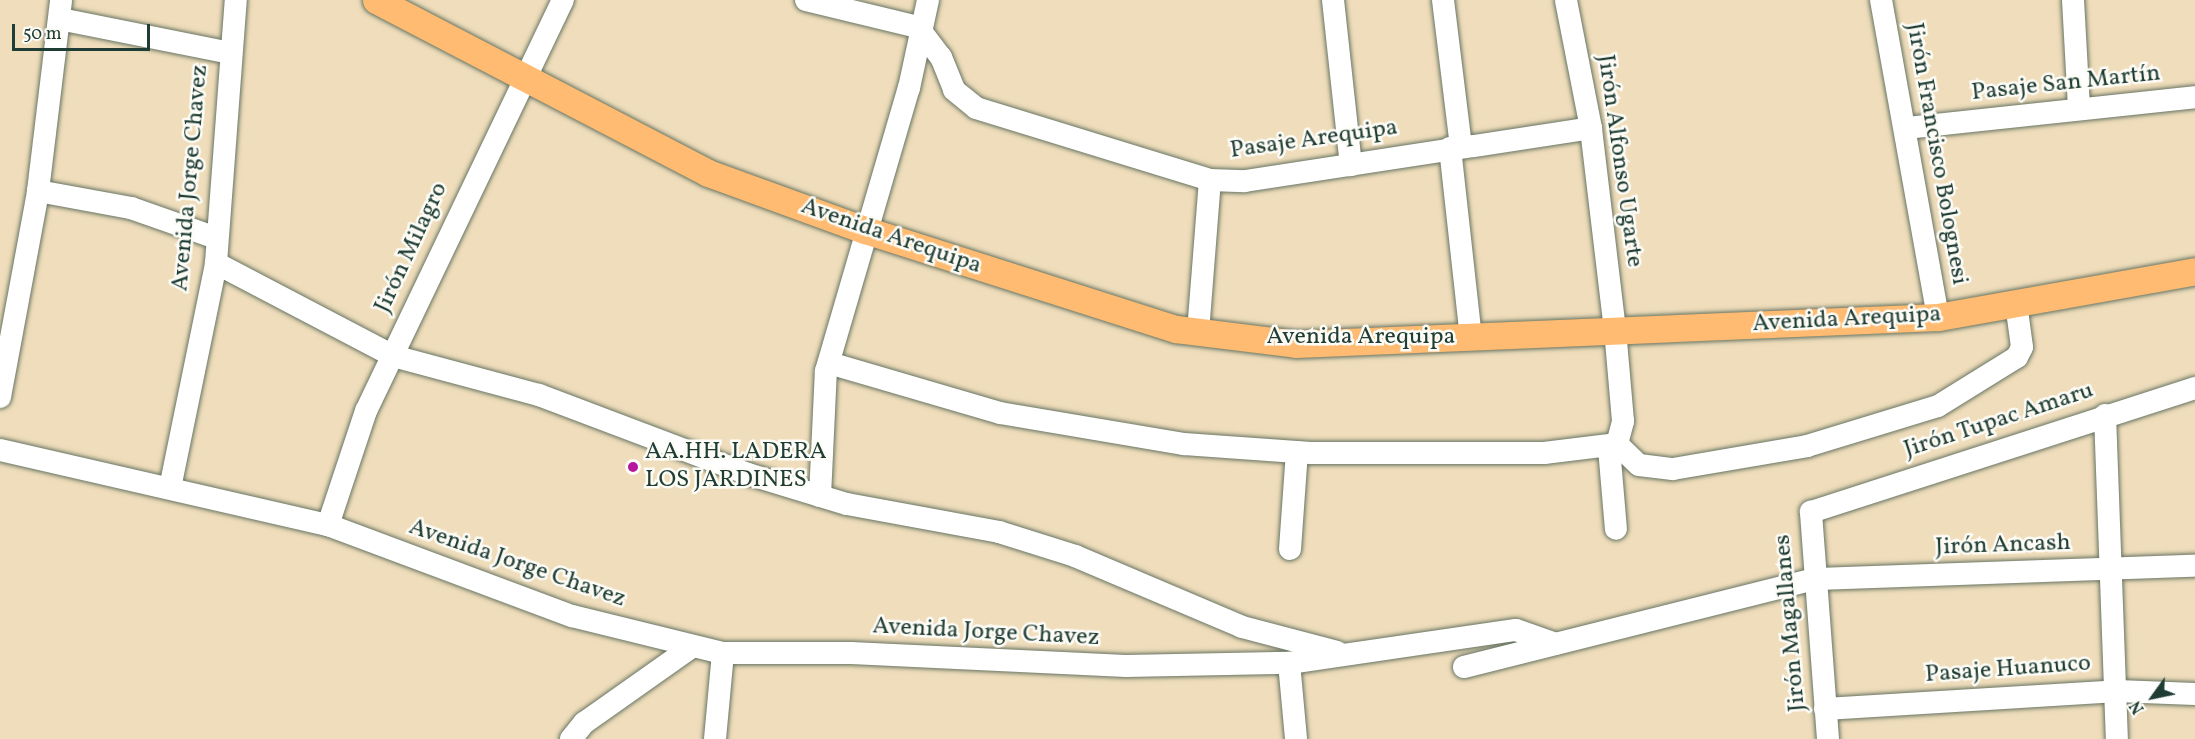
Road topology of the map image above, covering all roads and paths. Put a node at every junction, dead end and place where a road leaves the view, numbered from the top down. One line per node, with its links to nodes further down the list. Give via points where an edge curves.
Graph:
1 (236, 0): 13 (street, Avenida Jorge Chavez)
2 (376, 0): 14 (main road, Avenida Arequipa)
3 (563, 0): 14 (street, Jirón Milagro)
4 (806, 0): 12 (street)
5 (928, 0): 12 (street)
6 (1333, 0): 20 (street)
7 (1443, 0): 19 (street)
8 (1566, 0): 17 (street, Jirón Alfonso Ugarte)
9 (1881, 0): 18 (street, Jirón Francisco Bolognesi)
10 (2073, 0): 16 (street)
11 (60, 10): 13 (street); 22 (street)
12 (918, 27): 21 (street, Pasaje Arequipa, via 940,57 954,90 976,108); 23 (street, via 909,88)
13 (230, 52): 24 (street, Avenida Jorge Chavez)
14 (526, 76): 23 (main road, Avenida Arequipa, via 708,173); 32 (street, Jirón Milagro)
15 (2195, 97): 16 (street, Pasaje San Martín)
16 (2079, 109): 18 (street, Pasaje San Martín)
17 (1591, 128): 19 (street, Pasaje Arequipa); 29 (street, Jirón Alfonso Ugarte)
18 (1907, 128): 28 (street, Jirón Francisco Bolognesi)
19 (1455, 147): 20 (street, Pasaje Arequipa); 31 (street)
20 (1351, 165): 21 (street, Pasaje Arequipa, via 1245,181)
21 (1210, 180): 30 (street)
22 (38, 191): 24 (street, via 131,208); 35 (street)
23 (865, 230): 30 (main road, Avenida Arequipa); 33 (street)
24 (216, 238): 25 (street, Avenida Jorge Chavez)
25 (216, 263): 32 (street); 40 (street, Avenida Jorge Chavez)
26 (2195, 271): 27 (main road, Avenida Arequipa)
27 (2016, 303): 28 (main road, Avenida Arequipa); 37 (street, via 2022,346 2017,357 1938,406 1807,446 1673,469 1639,465)
28 (1938, 317): 29 (main road, Avenida Arequipa)
29 (1615, 330): 31 (main road, Avenida Arequipa); 37 (street, Jirón Alfonso Ugarte, via 1623,421)
30 (1198, 332): 31 (main road, Avenida Arequipa, via 1296,344)
31 (1471, 338)
32 (393, 356): 41 (street, via 539,395 694,456); 43 (street, Jirón Milagro, via 366,411)
33 (829, 363): 39 (street, via 942,398 1058,425 1184,444); 41 (street)
34 (2195, 388): 36 (street, Jirón Tupac Amaru)
35 (0, 398)
36 (2105, 415): 42 (street, Jirón Tupac Amaru); 47 (street)
37 (1613, 446): 39 (street, via 1544,453); 44 (street, Jirón Alfonso Ugarte)
38 (0, 450): 40 (street)
39 (1297, 452): 45 (street)
40 (170, 488): 43 (street, Avenida Jorge Chavez)
41 (820, 496): 52 (street, via 999,532 1075,556 1242,627)
42 (1820, 508): 48 (street, Jirón Magallanes, via 1809,520)
43 (328, 525): 50 (street, Avenida Jorge Chavez, via 572,616)
44 (1616, 529)
45 (1290, 549)
46 (2195, 566): 47 (street, Jirón Ancash)
47 (2114, 569): 48 (street, Jirón Ancash); 55 (street)
48 (1814, 579): 49 (street, Jirón Ancash); 57 (street, Jirón Magallanes)
49 (1556, 644): 52 (street, Avenida Jorge Chavez, via 1516,630); 54 (street, Jirón Ancash)
50 (693, 646): 51 (street, Avenida Jorge Chavez); 58 (street, via 584,723)
51 (723, 653): 53 (street, Avenida Jorge Chavez, via 851,653 1126,666); 59 (street)
52 (1347, 654): 53 (street, Avenida Jorge Chavez)
53 (1289, 663): 60 (street)
54 (1464, 667)
55 (2117, 691): 56 (street, Pasaje Huanuco); 57 (street, Pasaje Huanuco); 62 (street)
56 (2195, 694)
57 (1825, 709): 61 (street, Jirón Magallanes)
58 (571, 739)
59 (715, 739)
60 (1296, 739)
61 (1828, 739)
62 (2117, 739)

